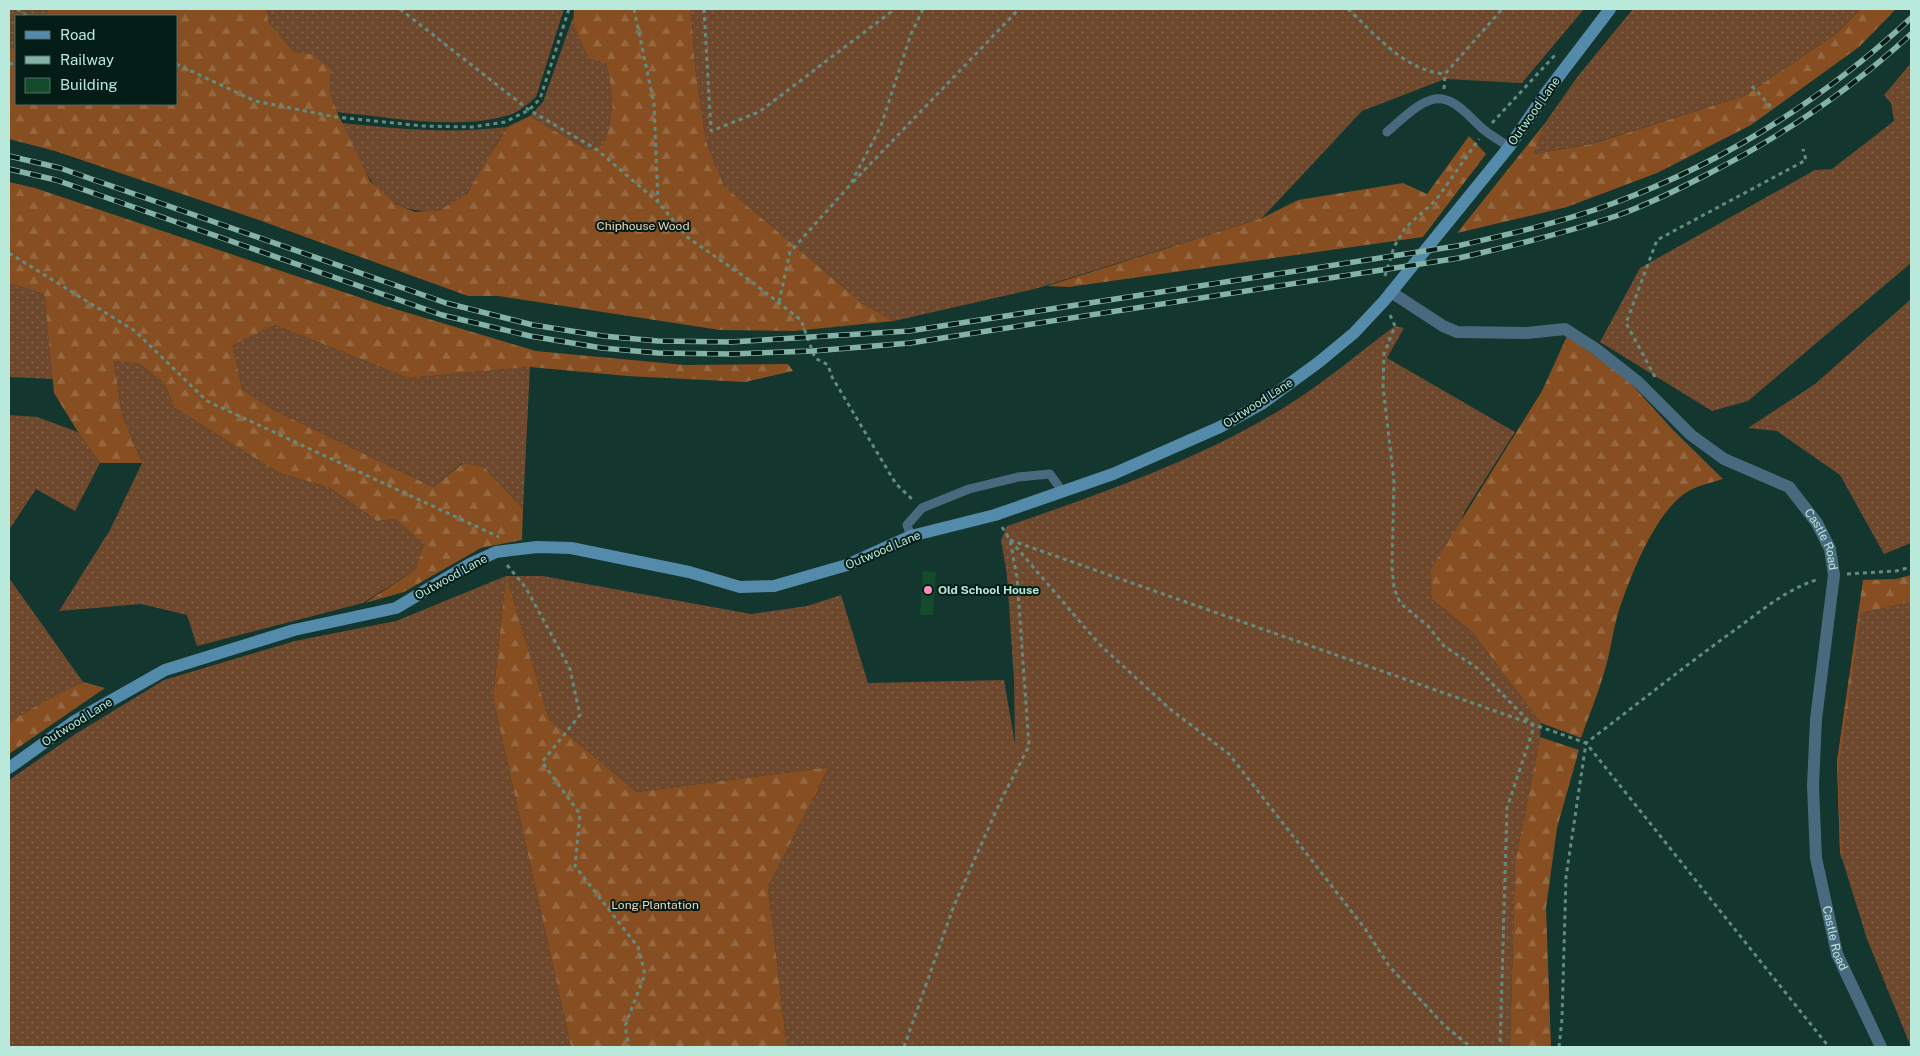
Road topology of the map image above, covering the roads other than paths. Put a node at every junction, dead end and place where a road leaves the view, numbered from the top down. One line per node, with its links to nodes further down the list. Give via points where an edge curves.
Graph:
1 (1610, 9): 3 (main road, Outwood Lane, via 1546,92)
2 (1387, 132): 3 (lane, via 1422,104 1444,99 1455,104)
3 (1509, 147): 4 (main road, Outwood Lane)
4 (1388, 297): 5 (main road, Outwood Lane, via 1354,333 1263,403 1178,447 1114,474); 8 (street, Castle Road, via 1457,332 1527,333 1565,329 1638,382 1691,435 1724,459 1789,487 1817,523 1830,549 1834,576 1816,719 1813,786 1816,858 1837,954)
5 (1062, 491): 6 (main road, Outwood Lane, via 995,515); 6 (lane, via 1050,474 1018,477 969,489 922,508 907,524)
6 (911, 536): 7 (main road, Outwood Lane, via 847,565 811,577 754,588 571,548 522,548 496,552 396,608 294,630 166,670 74,722)
7 (9, 768)
8 (1881, 1047)

